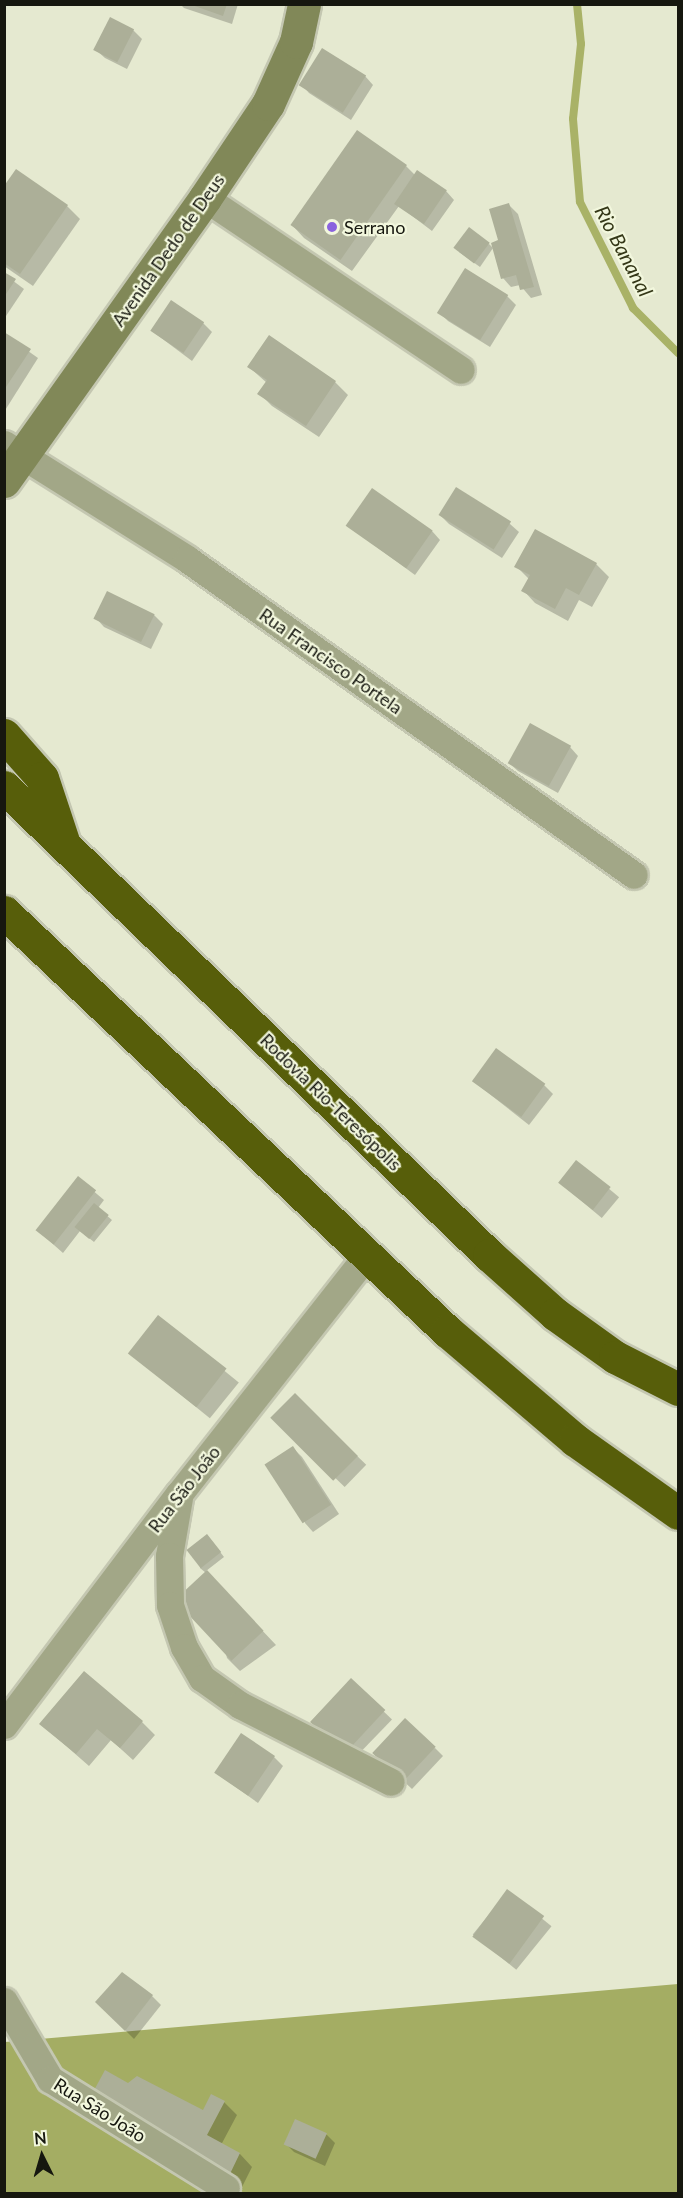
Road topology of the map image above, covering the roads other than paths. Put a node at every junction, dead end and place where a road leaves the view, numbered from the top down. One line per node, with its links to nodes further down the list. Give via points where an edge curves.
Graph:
1 (304, 4): 2 (main road, Avenida Dedo de Deus, via 296,42 268,104)
2 (205, 198): 3 (street); 4 (main road, Avenida Dedo de Deus)
3 (461, 370)
4 (11, 460): 8 (street, Rua Francisco Portela, via 187,559)
5 (4, 735): 7 (highway, via 42,778)
6 (4, 787): 7 (highway, Rodovia Rio-Teresópolis)
7 (65, 845): 11 (highway, Rodovia Rio-Teresópolis, via 489,1255 555,1314 615,1357)
8 (634, 875)
9 (4, 912): 10 (highway)
10 (366, 1256): 12 (street, Rua São João); 13 (highway, via 575,1440)
11 (678, 1389)
12 (179, 1494): 14 (street, Rua São João); 15 (street, via 169,1556 170,1605 184,1647 202,1678 240,1705)
13 (678, 1513)
14 (4, 1725)
15 (391, 1782)
16 (4, 2001): 17 (street, Rua São João, via 50,2079)
17 (226, 2188)

